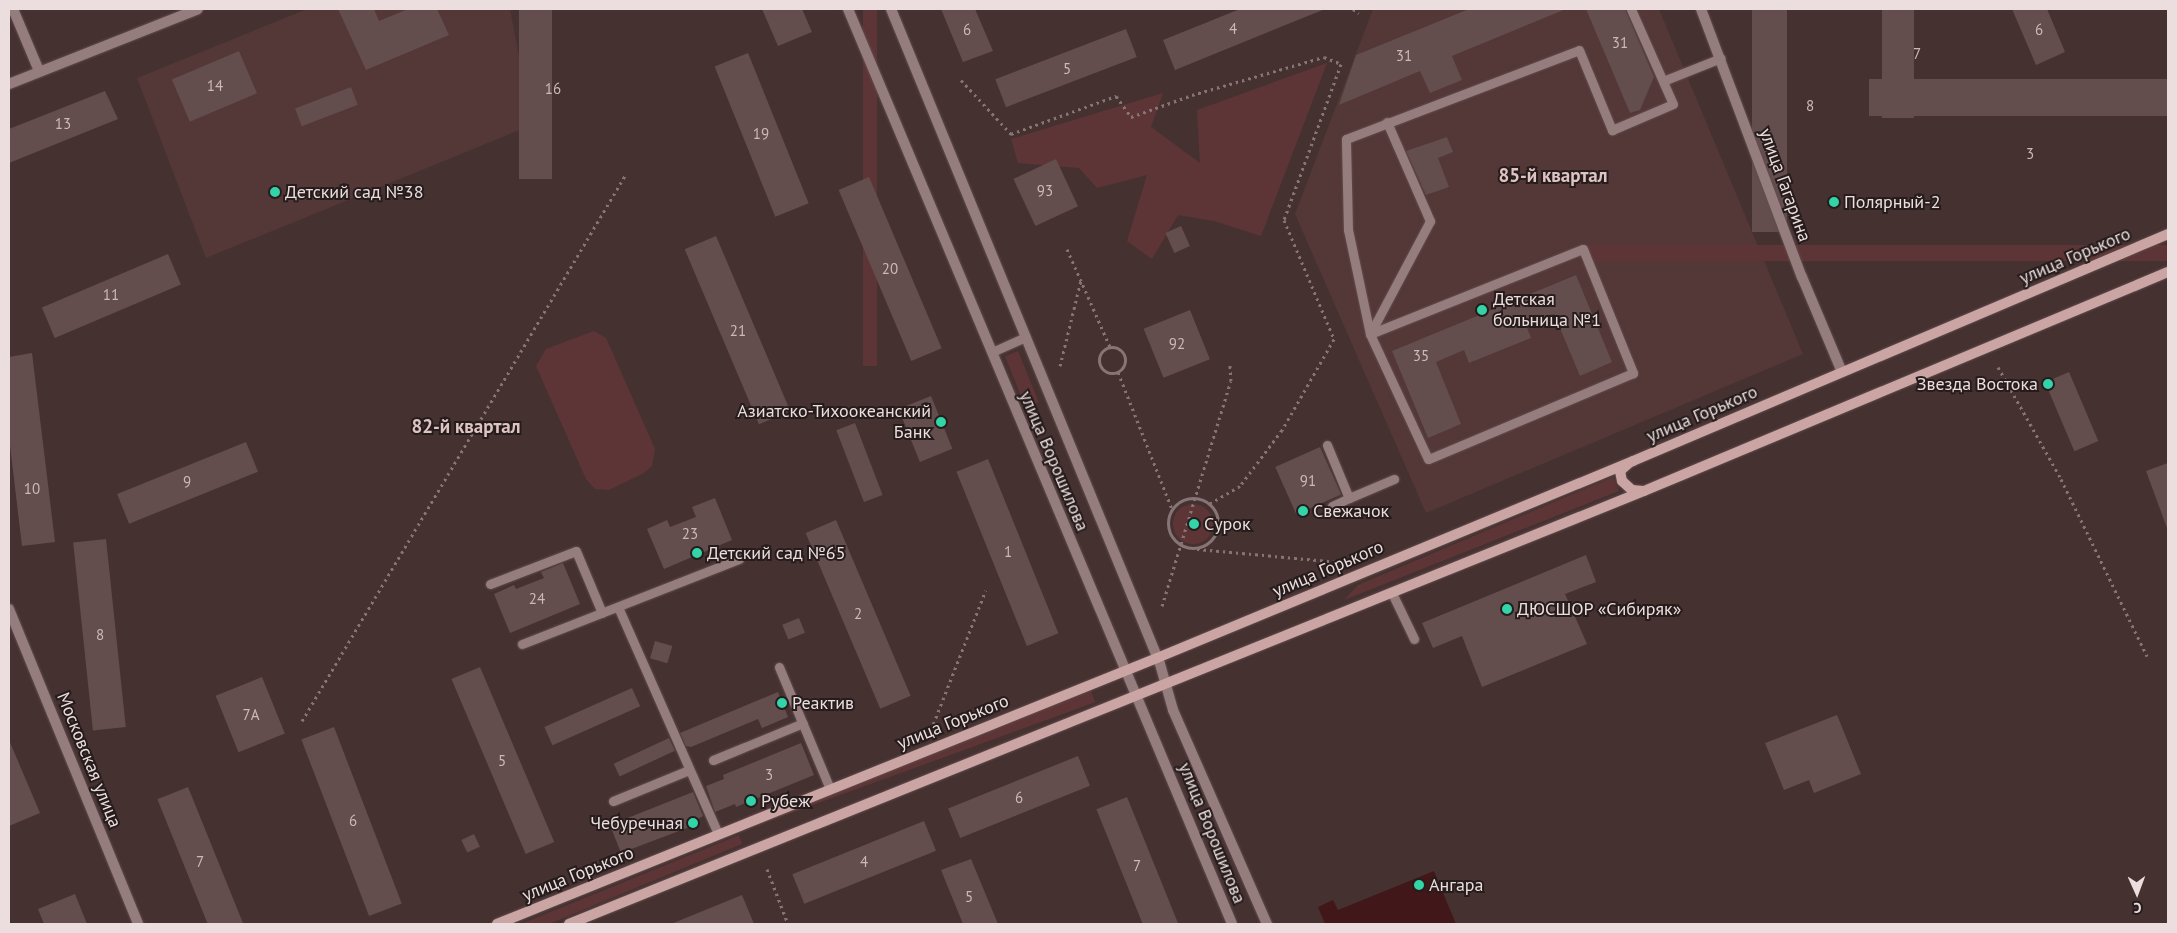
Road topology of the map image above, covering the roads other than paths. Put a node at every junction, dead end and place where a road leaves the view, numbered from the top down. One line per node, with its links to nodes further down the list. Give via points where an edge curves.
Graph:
1 (13, 9): 8 (street)
2 (198, 9): 8 (street)
3 (848, 9): 16 (street, улица Ворошилова)
4 (891, 9): 15 (street, улица Ворошилова)
5 (1631, 9): 9 (lane)
6 (1701, 9): 7 (street, улица Гагарина)
7 (1721, 58): 9 (lane); 17 (street, улица Гагарина, via 1802,278)
8 (39, 71): 10 (street)
9 (1663, 82): 11 (lane, via 1673,104 1612,130 1579,50)
10 (9, 84)
11 (1387, 122): 14 (lane, via 1430,221); 14 (lane, via 1346,139 1348,230)
12 (2168, 234): 17 (main road, улица Горького)
13 (2168, 272): 21 (main road)
14 (1370, 334): 14 (lane, via 1428,460 1633,373 1583,249)
15 (1026, 337): 16 (lane); 32 (street, улица Ворошилова)
16 (992, 352): 34 (street, улица Ворошилова)
17 (1842, 372): 19 (main road, улица Горького)
18 (1327, 445): 22 (lane)
19 (1633, 461): 21 (main road, via 1622,468 1620,478 1630,489); 32 (main road, улица Горького)
20 (1394, 479): 22 (lane)
21 (1644, 491): 26 (main road)
22 (1349, 498): 23 (lane)
23 (1332, 506)
24 (739, 559): 27 (lane)
25 (490, 584): 29 (lane, via 576,551)
26 (1392, 593): 30 (lane); 35 (main road)
27 (618, 607): 29 (lane); 39 (lane)
28 (9, 608): 43 (street, Московская улица)
29 (602, 613): 31 (lane)
30 (1414, 639)
31 (522, 644)
32 (1157, 658): 34 (main road, улица Горького); 35 (street, улица Ворошилова)
33 (779, 667): 37 (lane)
34 (1125, 670): 36 (street, улица Ворошилова); 40 (main road, улица Горького)
35 (1167, 682): 36 (main road); 47 (street, улица Ворошилова, via 1173,710)
36 (1135, 694): 45 (main road); 46 (street, улица Ворошилова)
37 (803, 723): 38 (lane); 40 (lane)
38 (713, 760)
39 (689, 770): 41 (lane); 42 (lane)
40 (830, 789): 42 (main road, улица Горького)
41 (613, 800)
42 (718, 834): 44 (main road, улица Горького)
43 (138, 924)
44 (497, 924)
45 (569, 924)
46 (1232, 924)
47 (1267, 924)

